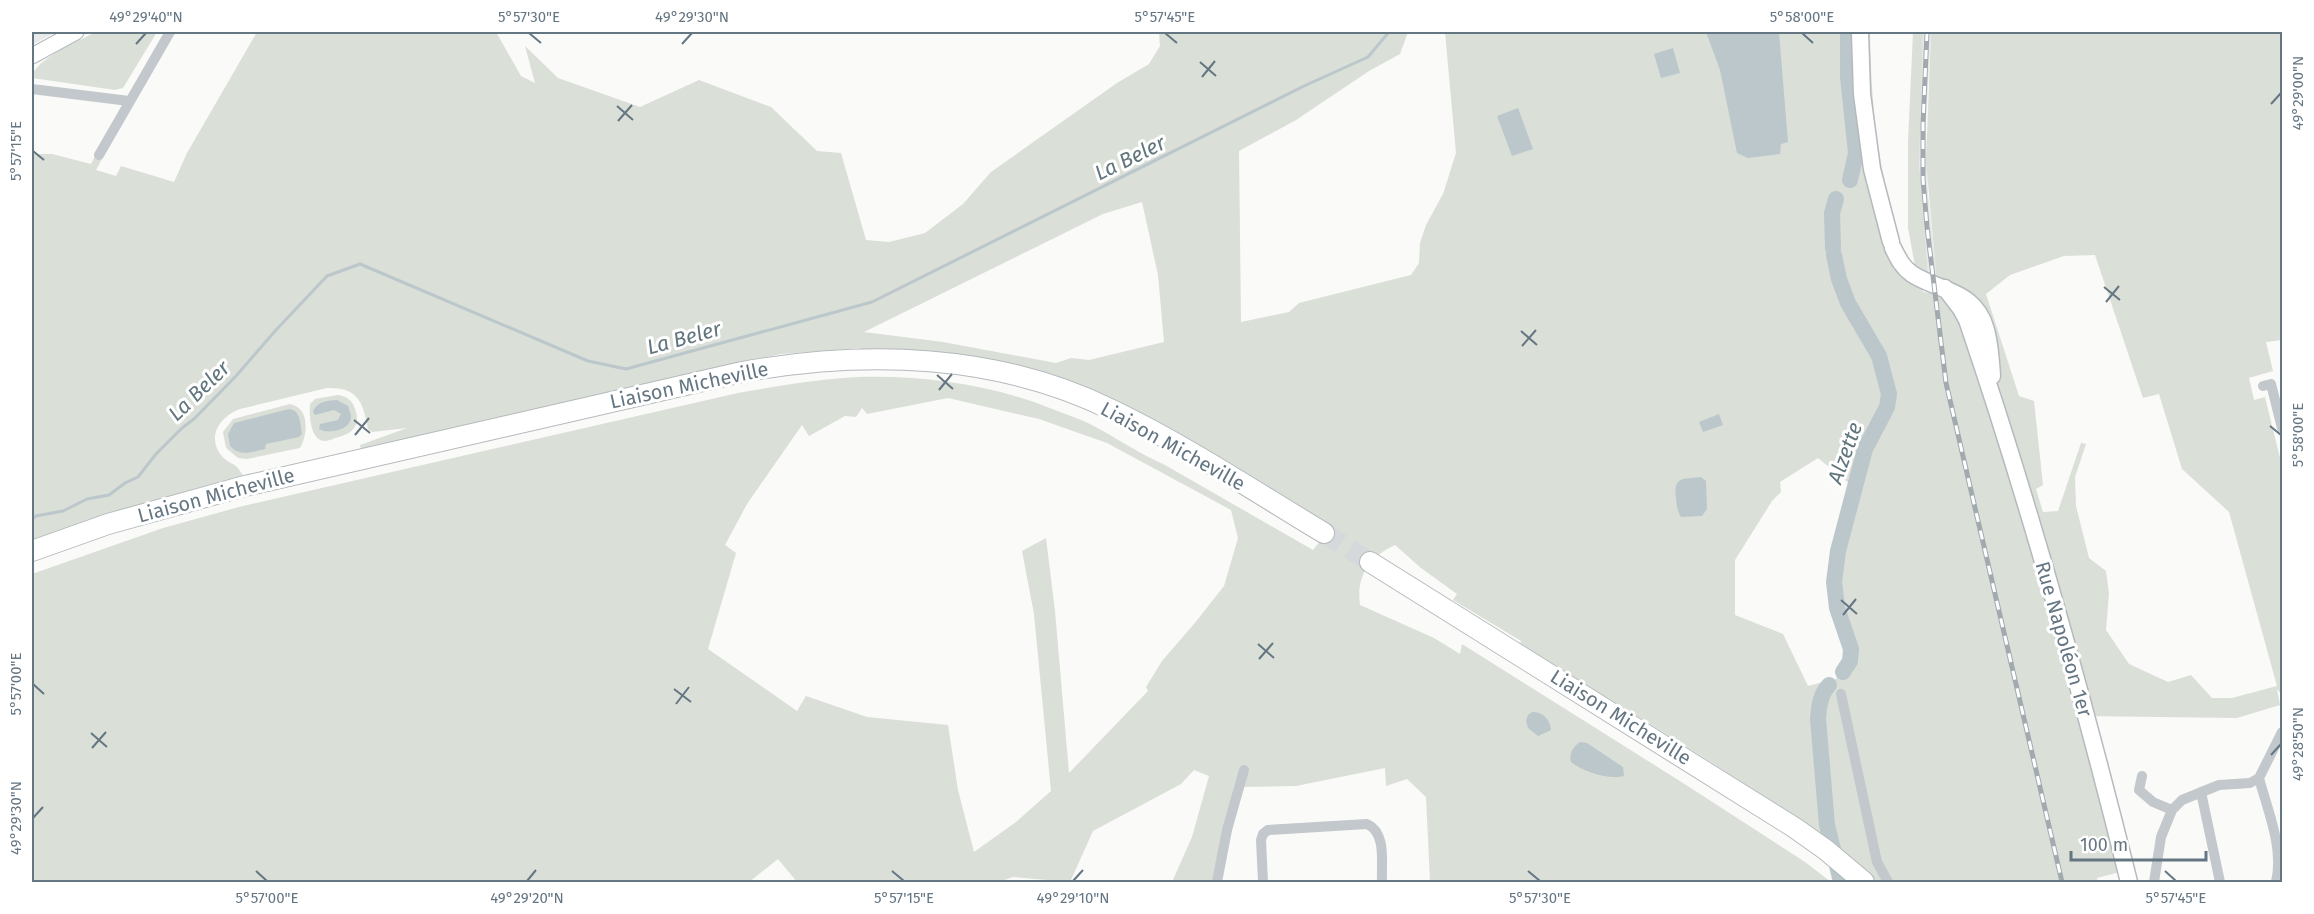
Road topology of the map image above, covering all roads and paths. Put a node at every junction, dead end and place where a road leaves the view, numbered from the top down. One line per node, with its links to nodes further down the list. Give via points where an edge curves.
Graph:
1 (76, 32): 4 (main road)
2 (170, 32): 6 (street)
3 (1860, 32): 27 (main road, Rue Napoléon 1er, via 1862,94 1872,169 1892,245 1900,264 1912,274 1970,302 1986,328 1993,398 2090,724)
4 (32, 56)
5 (32, 89): 6 (street)
6 (129, 101): 7 (street)
7 (99, 156)
8 (2263, 386): 9 (street, via 2271,384)
9 (2283, 428)
10 (32, 551): 11 (highway, Liaison Micheville, via 108,524 245,486 742,372 821,360 868,358 942,362 1053,386 1110,409 1178,445 1321,538 1105,419 1049,397 933,372 860,369 786,375 732,386 240,499 122,532)
11 (32, 564)
12 (1367, 568): 21 (highway, Liaison Micheville)
13 (1841, 694): 26 (street, via 1877,862)
14 (2283, 732): 15 (street)
15 (2278, 751): 18 (street)
16 (1244, 770): 22 (street)
17 (2142, 776): 20 (street, via 2139,790 2153,802)
18 (2259, 778): 19 (street); 30 (street, via 2278,849)
19 (2201, 792): 20 (street, via 2182,800); 29 (street)
20 (2172, 810): 28 (street, via 2161,837)
21 (1837, 866): 25 (highway, Liaison Micheville)
22 (1217, 882)
23 (1263, 882): 24 (street, via 1261,840 1268,830 1366,824 1380,834)
24 (1382, 882)
25 (1864, 882)
26 (1888, 882)
27 (2129, 882)
28 (2154, 882)
29 (2220, 882)
30 (2277, 882)

